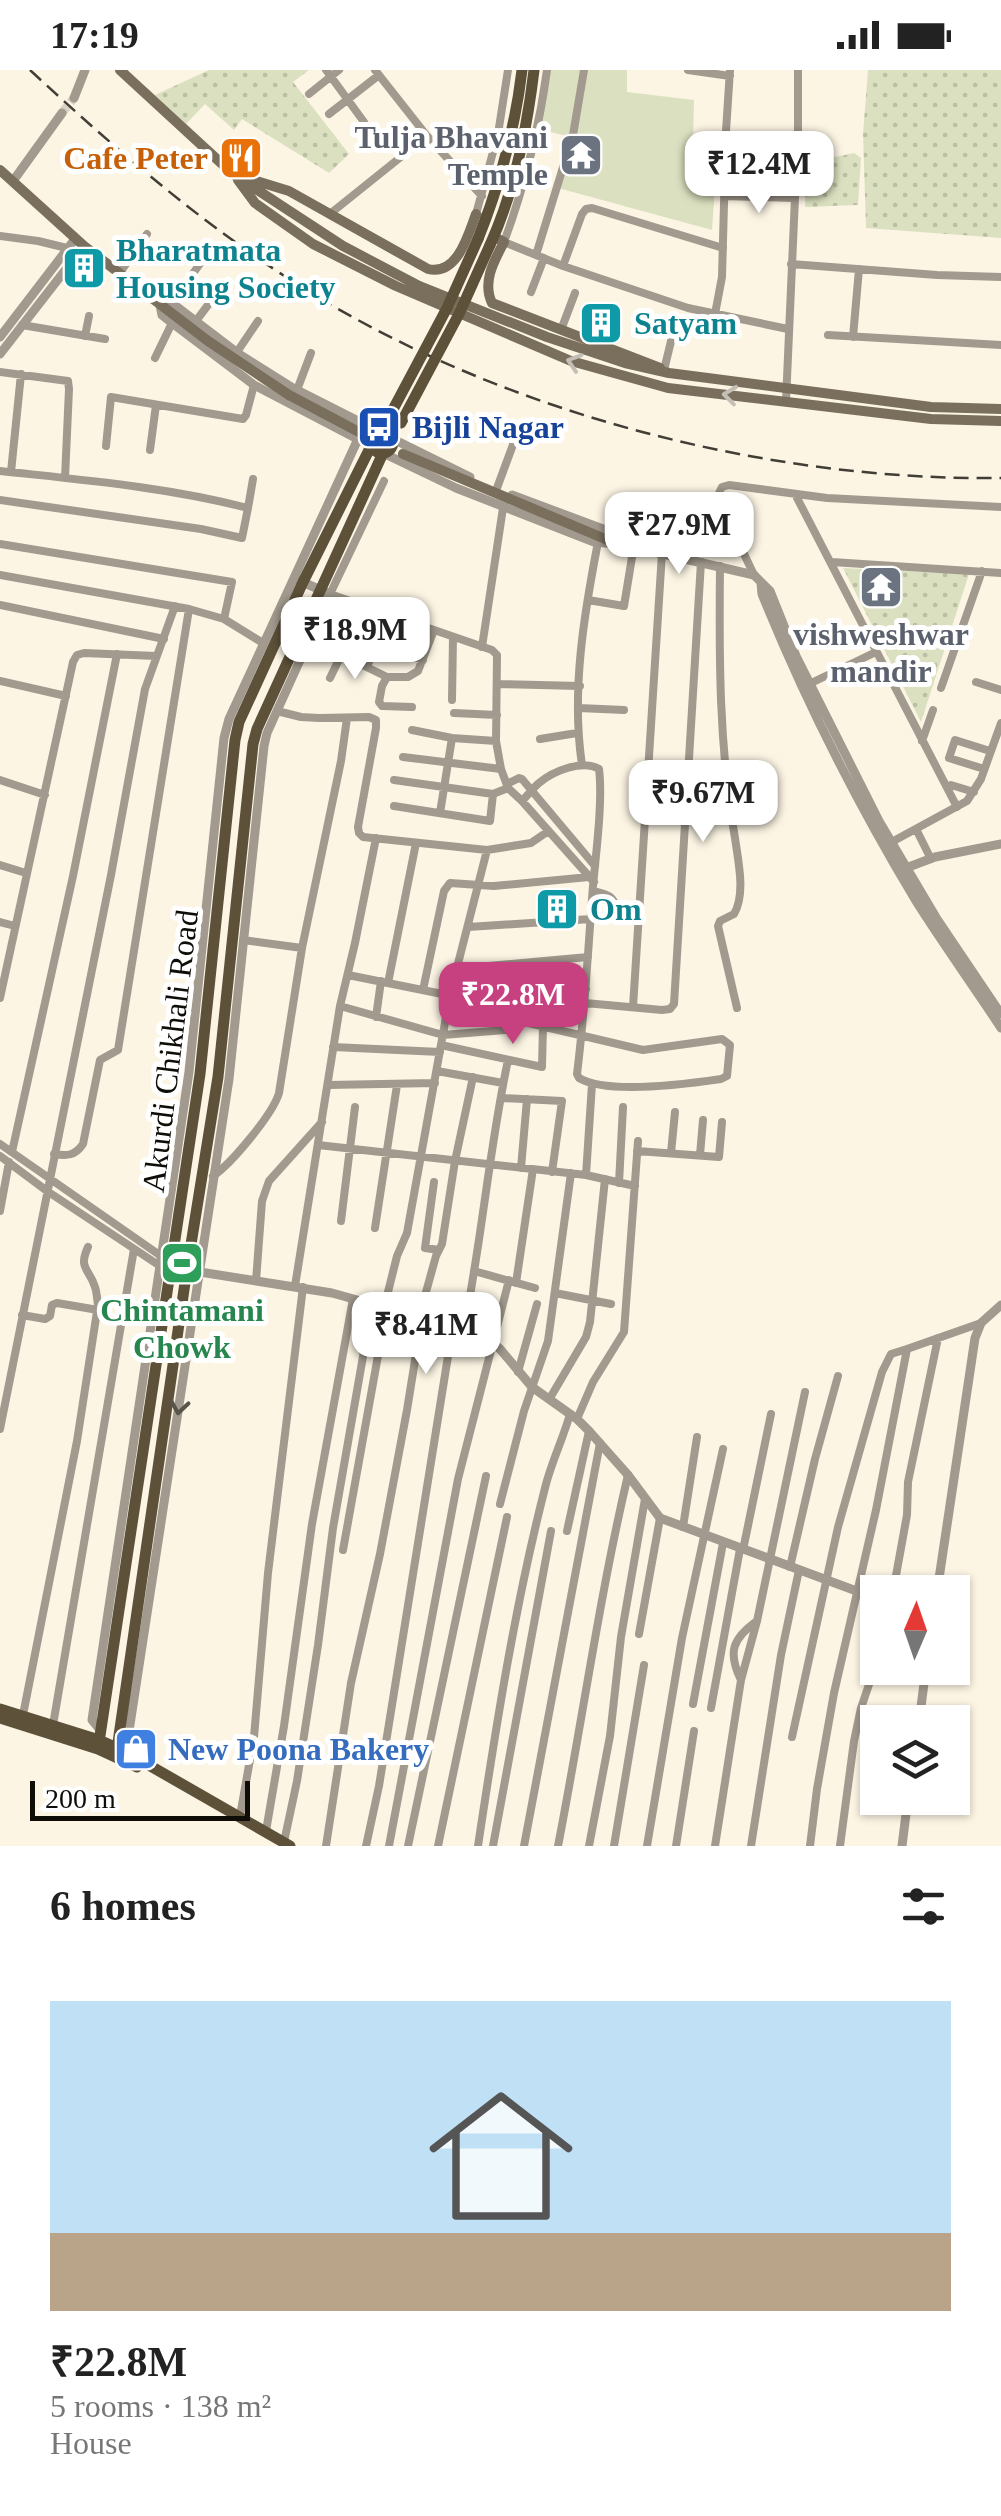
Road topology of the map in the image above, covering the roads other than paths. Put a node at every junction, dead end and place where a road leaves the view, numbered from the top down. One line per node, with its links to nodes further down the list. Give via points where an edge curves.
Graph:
1 (84, 70): 14 (street)
2 (122, 70): 21 (main road)
3 (508, 70): 25 (street)
4 (522, 70): 29 (main road, via 511,137)
5 (534, 70): 32 (main road, via 523,140)
6 (547, 70): 32 (street, via 531,159)
7 (584, 70): 35 (street, via 574,135)
8 (688, 70): 12 (street)
9 (798, 70): 23 (street)
10 (332, 72): 13 (street); 15 (street)
11 (377, 72): 15 (street); 19 (street)
12 (730, 73): 26 (street)
13 (309, 94)
14 (74, 98)
15 (348, 99): 17 (street); 18 (street)
16 (62, 113): 24 (street)
17 (330, 114)
18 (364, 122)
19 (427, 136): 25 (street); 28 (street)
20 (0, 170): 24 (main road)
21 (233, 174): 28 (main road); 65 (main road, via 418,286); 69 (main road, one-way to 21, via 535,348 360,268 270,216)
22 (755, 176): 23 (street)
23 (795, 178): 27 (street)
24 (13, 181): 33 (main road)
25 (482, 196): 29 (street)
26 (726, 196): 27 (street); 34 (street)
27 (794, 198): 37 (street)
28 (331, 213): 29 (main road, via 436,271 454,260)
29 (481, 217): 32 (main road)
30 (147, 234): 40 (street)
31 (0, 236): 33 (street)
32 (492, 241): 35 (street); 52 (main road, via 492,303); 76 (main road, bridge, via 447,308)
33 (75, 244): 40 (main road); 51 (street); 57 (street)
34 (723, 248): 38 (street, via 592,208 582,214); 46 (street)
35 (540, 256): 38 (street); 43 (street)
36 (204, 258): 45 (street)
37 (792, 264): 39 (street); 53 (street)
38 (564, 266): 46 (street)
39 (859, 269): 41 (street); 58 (street)
40 (120, 274): 45 (main road)
41 (1001, 278)
42 (220, 289): 49 (street)
43 (530, 292)
44 (575, 293): 52 (street)
45 (166, 304): 49 (street); 50 (street, via 162,315); 80 (main road, via 208,341)
46 (715, 314): 53 (street)
47 (88, 316): 56 (street)
48 (258, 321): 61 (street)
49 (196, 322): 61 (street)
50 (172, 323): 64 (street); 70 (street)
51 (22, 326): 56 (street); 63 (street)
52 (561, 330): 67 (main road)
53 (788, 330): 71 (street)
54 (673, 334): 67 (street)
55 (828, 335): 58 (street)
56 (85, 336): 59 (street)
57 (0, 337)
58 (854, 337): 60 (street)
59 (106, 339)
60 (1001, 346)
61 (237, 352): 72 (street)
62 (311, 353): 72 (street)
63 (0, 354)
64 (156, 358)
65 (649, 370): 67 (main road); 69 (main road)
66 (0, 372): 68 (street)
67 (666, 372): 71 (main road)
68 (21, 374): 88 (street); 89 (street, via 69,384)
69 (648, 384): 73 (main road, one-way to 69)
70 (254, 385): 74 (street, via 243,419); 80 (street)
71 (787, 389): 73 (street); 75 (main road)
72 (297, 390): 78 (street)
73 (786, 402): 77 (main road)
74 (156, 405): 82 (street, via 111,397); 84 (street)
75 (1001, 409)
76 (395, 420): 78 (main road); 81 (main road)
77 (1001, 422)
78 (380, 431): 81 (main road); 83 (main road)
79 (518, 431): 92 (street)
80 (358, 436): 83 (street); 110 (street)
81 (394, 440): 85 (main road); 92 (street)
82 (106, 446)
83 (371, 446): 85 (main road); 110 (main road, Akurdi Chikhali Road)
84 (150, 450)
85 (383, 454): 97 (street); 111 (main road, Akurdi Chikhali Road)
86 (403, 454): 100 (main road)
87 (0, 471): 88 (street)
88 (10, 472): 89 (street)
89 (65, 478): 96 (street)
90 (253, 478): 96 (street)
91 (384, 480): 111 (street)
92 (497, 488): 100 (street, via 602,529)
93 (795, 494): 95 (street); 104 (street); 109 (street, via 729,485 718,491)
94 (0, 500): 96 (street, via 242,538)
95 (1001, 507)
96 (248, 508)
97 (502, 508): 98 (street); 124 (street)
98 (598, 542): 100 (street); 112 (street)
99 (0, 544): 117 (street, via 232,582)
100 (618, 544): 101 (street)
101 (634, 551): 102 (street); 112 (street, via 624,606)
102 (662, 553): 103 (street); 190 (street)
103 (701, 562): 105 (street); 207 (street, via 674,1004 662,1010)
104 (832, 562): 106 (street); 125 (street)
105 (720, 566): 109 (street); 208 (street, via 720,724 740,901 718,926)
106 (982, 572): 107 (street); 138 (street)
107 (1001, 573)
108 (0, 576): 114 (street)
109 (758, 579): 136 (street, via 770,591); 180 (street, via 789,660)
110 (298, 580): 111 (street); 122 (street); 266 (main road, Akurdi Chikhali Road, via 234,740 200,1074)
111 (325, 592): 115 (street); 146 (street); 268 (main road, Akurdi Chikhali Road, via 253,744)
112 (588, 600): 137 (street)
113 (0, 605): 121 (street)
114 (175, 606): 116 (street); 121 (street)
115 (364, 606): 118 (street); 127 (street)
116 (189, 609): 117 (street); 239 (street, via 118,1050 100,1060 82,1144 74,1154)
117 (224, 619): 122 (street)
118 (434, 630): 120 (street); 129 (street)
119 (382, 632): 123 (street)
120 (453, 636): 124 (street); 141 (street)
121 (164, 639): 128 (street)
122 (263, 643): 266 (street, via 224,738)
123 (376, 643): 129 (street); 130 (street)
124 (482, 646): 135 (street, via 498,655)
125 (876, 652): 136 (street); 156 (street)
126 (117, 654): 128 (street); 140 (street, via 77,655); 242 (street)
127 (340, 654): 130 (street); 132 (street)
128 (156, 656): 239 (street)
129 (423, 660): 131 (street, via 414,675)
130 (366, 667): 131 (street)
131 (387, 677): 142 (street, via 382,706)
132 (330, 678)
133 (0, 681): 140 (street)
134 (976, 682): 139 (street)
135 (498, 684): 137 (street); 148 (street)
136 (809, 684): 180 (street)
137 (580, 686): 143 (street)
138 (940, 688)
139 (1001, 690)
140 (66, 696): 171 (street)
141 (452, 700)
142 (412, 706)
143 (579, 708): 144 (street); 152 (street)
144 (624, 710)
145 (933, 710): 156 (street)
146 (277, 711): 149 (street); 195 (street, via 264,746)
147 (454, 713): 148 (street)
148 (497, 715): 155 (street)
149 (347, 718): 178 (street, via 377,722 358,828 358,834); 196 (street)
150 (1001, 723): 157 (street)
151 (412, 730): 153 (street)
152 (577, 733): 154 (street); 160 (street)
153 (452, 738): 155 (street); 159 (street)
154 (540, 739)
155 (496, 741): 161 (street)
156 (922, 741): 174 (street)
157 (990, 752): 162 (street); 162 (street, via 955,740 949,758)
158 (403, 756): 159 (street)
159 (448, 764): 161 (street); 166 (street)
160 (582, 765): 168 (street, via 549,776); 185 (street, via 596,766 600,774)
161 (502, 769): 167 (street)
162 (984, 769): 169 (street)
163 (0, 780): 171 (street)
164 (394, 780): 166 (street)
165 (952, 785): 169 (street)
166 (444, 786): 170 (street); 175 (street)
167 (507, 786): 168 (street, via 520,778); 170 (street); 172 (street)
168 (531, 792): 172 (street); 185 (street)
169 (974, 792): 174 (street)
170 (493, 794): 175 (street, via 490,821)
171 (44, 795): 187 (street)
172 (522, 801): 177 (street)
173 (394, 806): 175 (street)
174 (957, 807): 176 (street)
175 (440, 813)
176 (916, 829): 180 (street); 183 (street)
177 (547, 832): 182 (street, via 531,843); 188 (street)
178 (376, 838): 179 (street); 199 (street)
179 (416, 844): 182 (street); 200 (street)
180 (888, 844): 186 (street)
181 (1001, 844): 183 (street)
182 (487, 850): 189 (street)
183 (931, 858): 186 (street)
184 (0, 865): 187 (street)
185 (595, 866): 188 (street)
186 (903, 869): 209 (street); 212 (street)
187 (26, 872): 193 (street)
188 (592, 883): 189 (street); 190 (street, via 613,898 621,915); 191 (street)
189 (479, 886): 194 (street); 202 (street, via 446,886)
190 (639, 917): 207 (street)
191 (591, 919): 194 (street); 197 (street)
192 (0, 922): 193 (street)
193 (16, 926): 204 (street)
194 (468, 927): 198 (street)
195 (243, 940): 196 (street); 251 (street)
196 (302, 948): 251 (street, via 277,1102)
197 (588, 958): 198 (street); 201 (street)
198 (455, 969): 203 (street)
199 (348, 975): 200 (street); 206 (street)
200 (384, 982): 202 (street); 210 (street)
201 (586, 989): 203 (street, via 486,1000); 205 (street)
202 (423, 990): 203 (street)
203 (450, 995): 214 (street)
204 (0, 998)
205 (585, 1003): 207 (street); 213 (street)
206 (340, 1006): 210 (street); 215 (street)
207 (633, 1006)
208 (736, 1008)
209 (1001, 1014)
210 (376, 1016): 214 (street)
211 (543, 1025): 213 (street); 214 (street, via 514,1022 505,1030); 216 (street, via 542,1067)
212 (1001, 1028)
213 (582, 1036): 221 (street, via 578,1074); 221 (street, via 642,1050 717,1038 730,1045 729,1070 721,1079 659,1087)
214 (441, 1044): 215 (street); 216 (street); 217 (street)
215 (333, 1046): 222 (street)
216 (508, 1060): 220 (street)
217 (437, 1071): 218 (street); 219 (street)
218 (473, 1077): 220 (street); 244 (street)
219 (434, 1083): 223 (street); 243 (street)
220 (504, 1084): 224 (street)
221 (592, 1084): 250 (street)
222 (328, 1085): 223 (street); 230 (street)
223 (397, 1085): 237 (street)
224 (501, 1098): 225 (street); 245 (street)
225 (527, 1099): 246 (street); 248 (street, via 562,1100)
226 (355, 1107): 235 (street)
227 (623, 1107): 255 (street)
228 (675, 1112): 238 (street)
229 (703, 1120): 240 (street)
230 (322, 1121): 234 (street); 269 (street, via 265,1190)
231 (722, 1122): 240 (street, via 719,1157)
232 (638, 1140): 236 (street)
233 (0, 1144): 242 (street)
234 (318, 1145): 235 (street); 271 (street)
235 (349, 1148): 237 (street); 259 (street)
236 (638, 1151): 238 (street); 256 (street)
237 (386, 1152): 243 (street); 260 (street)
238 (671, 1153): 240 (street)
239 (54, 1154): 252 (street)
240 (700, 1155)
241 (0, 1156): 242 (street)
242 (11, 1157): 252 (street); 257 (street); 258 (street)
243 (421, 1157): 244 (street); 261 (street)
244 (454, 1161): 245 (street); 265 (street)
245 (488, 1166): 246 (street); 267 (street)
246 (521, 1168): 247 (street)
247 (532, 1169): 248 (street); 270 (street)
248 (552, 1172): 249 (street)
249 (571, 1173): 250 (street); 273 (street)
250 (586, 1175): 253 (street)
251 (213, 1176): 268 (street)
252 (48, 1179): 257 (street); 266 (street)
253 (605, 1180): 255 (street); 275 (street)
254 (434, 1182): 263 (street)
255 (619, 1183): 256 (street)
256 (635, 1186): 294 (street, via 624,1332)
257 (47, 1191): 264 (street); 281 (street)
258 (0, 1211)
259 (340, 1221)
260 (374, 1228)
261 (403, 1244): 263 (street); 279 (street)
262 (88, 1246): 280 (street, via 84,1267)
263 (425, 1248): 265 (street)
264 (134, 1249): 266 (street); 332 (street)
265 (439, 1250): 282 (street)
266 (165, 1264): 268 (street); 335 (main road, Akurdi Chikhali Road)
267 (474, 1271): 270 (street); 284 (street)
268 (191, 1272): 269 (street); 336 (main road, Akurdi Chikhali Road, one-way to 336)
269 (256, 1281): 271 (street)
270 (513, 1282): 272 (street); 286 (street)
271 (299, 1286): 274 (street); 338 (street, via 254,1737)
272 (535, 1288)
273 (556, 1293): 275 (street); 290 (street)
274 (353, 1299): 279 (street); 339 (street)
275 (593, 1300): 277 (street); 292 (street, via 586,1336)
276 (536, 1304): 288 (street)
277 (611, 1304)
278 (1001, 1305): 283 (street)
279 (378, 1306): 282 (street); 310 (street); 311 (street, via 380,1339)
280 (98, 1310): 281 (street, via 57,1303 45,1320); 331 (street)
281 (22, 1315): 295 (street)
282 (422, 1318): 284 (street); 341 (street)
283 (982, 1324): 285 (street); 318 (street, via 973,1347)
284 (458, 1327): 286 (street); 342 (street)
285 (938, 1338): 287 (street); 317 (street)
286 (492, 1342): 288 (street); 343 (street, via 458,1479)
287 (908, 1349): 319 (street, via 892,1354 882,1372); 320 (street)
288 (518, 1372): 290 (street)
289 (838, 1376): 316 (street)
290 (532, 1387): 292 (street); 303 (street)
291 (805, 1392): 315 (street)
292 (550, 1398): 294 (street)
293 (771, 1414): 314 (street)
294 (574, 1417): 296 (street); 346 (street, via 546,1482 528,1556)
295 (0, 1429)
296 (588, 1431): 298 (street); 308 (street)
297 (697, 1437): 306 (street)
298 (600, 1443): 301 (street); 348 (street)
299 (723, 1450): 309 (street)
300 (486, 1476): 344 (street)
301 (628, 1476): 302 (street); 349 (street)
302 (646, 1499): 305 (street); 350 (street)
303 (500, 1504)
304 (508, 1517): 345 (street)
305 (660, 1518): 306 (street); 323 (street)
306 (682, 1526): 309 (street)
307 (552, 1531): 347 (street)
308 (567, 1531)
309 (704, 1535): 312 (street); 352 (street)
310 (332, 1538): 311 (street); 340 (street)
311 (344, 1539): 313 (street)
312 (723, 1542): 314 (street); 327 (street)
313 (342, 1550)
314 (742, 1550): 315 (street); 328 (street)
315 (770, 1560): 316 (street); 322 (street)
316 (794, 1569): 319 (street); 355 (street)
317 (896, 1575)
318 (939, 1575)
319 (826, 1580): 320 (street); 334 (street)
320 (856, 1591): 321 (street); 356 (street)
321 (860, 1592)
322 (757, 1621): 325 (street); 325 (street, via 735,1645)
323 (639, 1634)
324 (644, 1665): 351 (street)
325 (741, 1680): 354 (street)
326 (869, 1685): 357 (street, via 857,1724)
327 (693, 1704)
328 (711, 1708)
329 (0, 1709): 331 (main road)
330 (0, 1718): 331 (main road)
331 (21, 1719): 332 (main road); 335 (main road)
332 (53, 1725): 335 (main road)
333 (694, 1731): 353 (street)
334 (792, 1737)
335 (99, 1740): 336 (main road)
336 (117, 1747): 338 (main road); 340 (main road)
337 (906, 1815): 358 (street)
338 (240, 1816): 339 (main road)
339 (266, 1831): 340 (main road)
340 (284, 1845)
341 (326, 1846)
342 (366, 1846)
343 (389, 1846)
344 (408, 1846)
345 (438, 1846)
346 (478, 1846)
347 (493, 1846)
348 (524, 1846)
349 (558, 1846)
350 (589, 1846)
351 (614, 1846)
352 (647, 1846)
353 (676, 1846)
354 (714, 1846)
355 (750, 1846)
356 (810, 1846)
357 (840, 1846)
358 (902, 1846)

